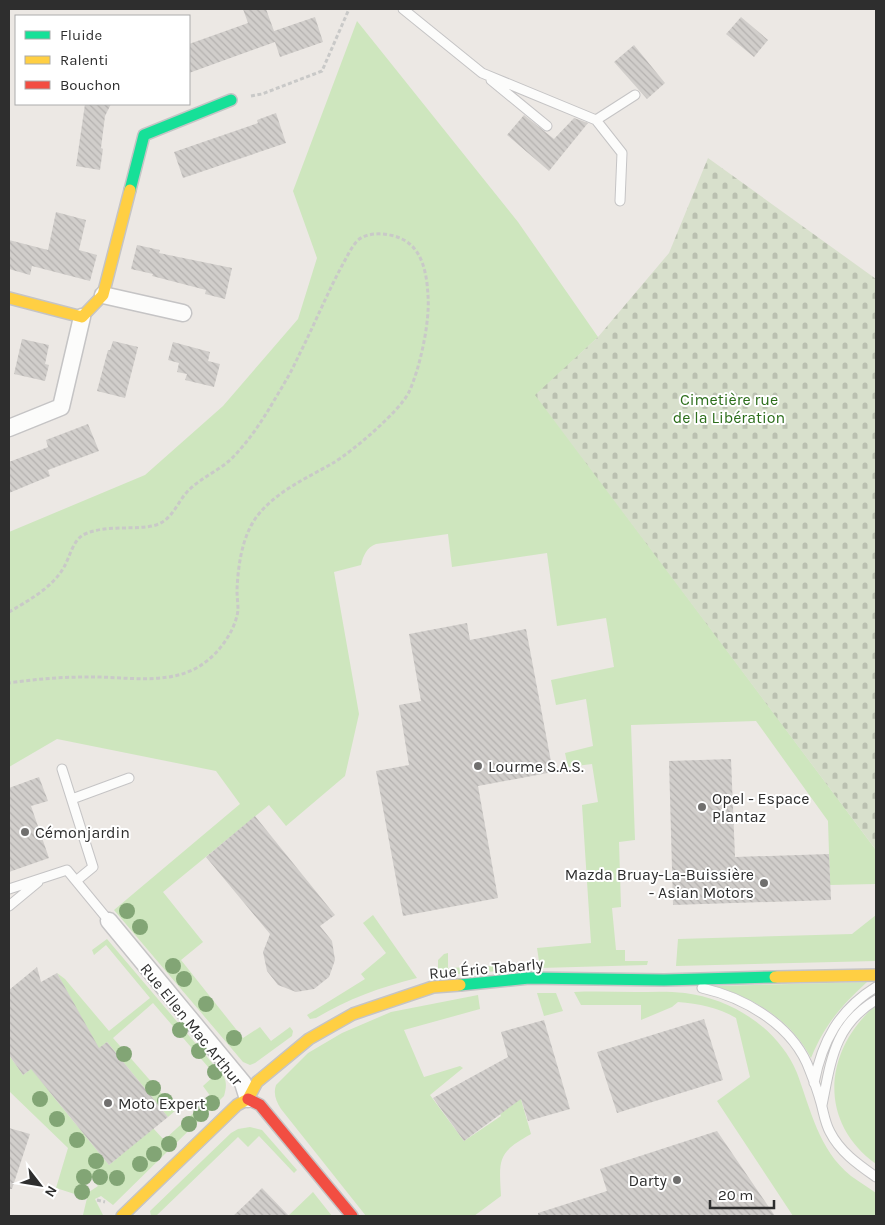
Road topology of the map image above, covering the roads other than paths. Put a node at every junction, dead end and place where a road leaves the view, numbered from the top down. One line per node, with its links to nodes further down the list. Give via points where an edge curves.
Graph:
1 (403, 9): 2 (lane)
2 (482, 73): 5 (lane); 6 (lane)
3 (635, 95): 5 (lane)
4 (231, 100): 8 (street, via 144,134)
5 (596, 120): 7 (lane, via 622,153)
6 (546, 126)
7 (620, 201)
8 (103, 295): 10 (street); 11 (street)
9 (9, 298): 11 (street)
10 (183, 314)
11 (82, 316): 12 (street, via 61,407)
12 (9, 428)
13 (62, 769): 15 (lane)
14 (129, 778): 15 (lane)
15 (72, 799): 17 (lane, via 93,867)
16 (44, 878): 17 (lane, via 67,870); 18 (lane); 19 (lane)
17 (76, 881): 20 (lane)
18 (9, 889)
19 (9, 906)
20 (109, 921): 26 (street, Rue Ellen Mac Arthur, via 243,1083)
21 (876, 975): 22 (street, Rue Éric Tabarly)
22 (664, 980): 25 (lane, via 716,991 750,1005 798,1048); 26 (street, Rue Éric Tabarly, via 529,978 433,987 354,1014 309,1039 258,1082)
23 (876, 987): 25 (lane, via 842,1015 827,1040)
24 (876, 1000): 27 (lane, via 861,1009 846,1027 830,1061)
25 (814, 1083): 27 (lane)
26 (248, 1100): 29 (street, Rue Éric Tabarly, via 237,1105); 30 (street, Rue Ellen Mac Arthur, via 260,1105)
27 (822, 1105): 28 (lane, via 830,1133 845,1153)
28 (876, 1177)
29 (122, 1216)
30 (352, 1216)

